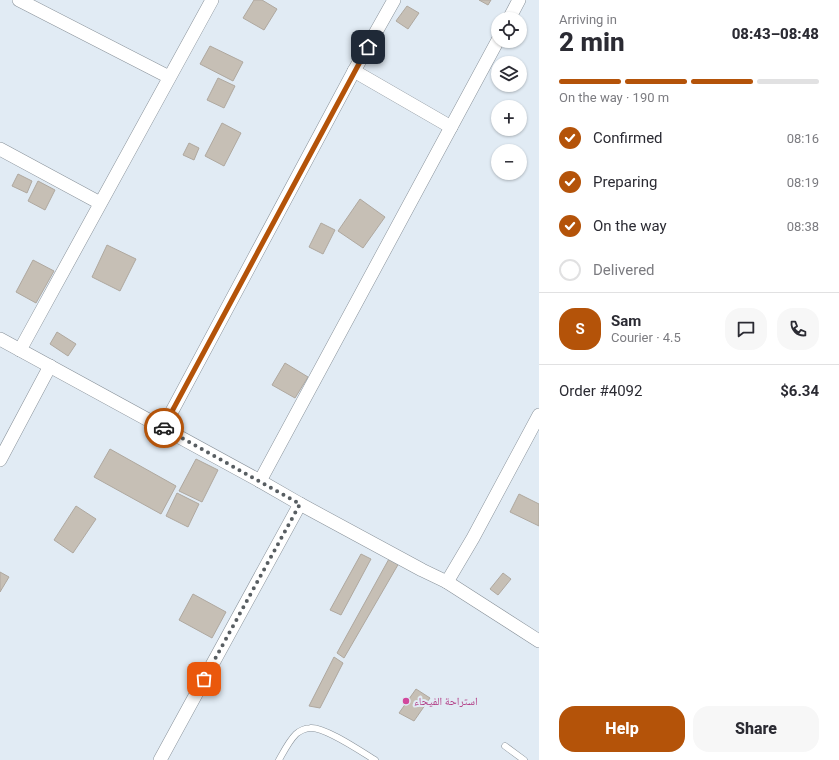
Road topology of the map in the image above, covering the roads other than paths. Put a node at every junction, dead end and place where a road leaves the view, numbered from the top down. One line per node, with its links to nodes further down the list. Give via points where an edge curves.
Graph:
1 (19, 0): 8 (street)
2 (212, 0): 8 (street)
3 (394, 0): 7 (street)
4 (519, 0): 5 (street)
5 (513, 12)
6 (494, 48): 9 (street)
7 (354, 71): 9 (street); 16 (street)
8 (169, 77): 11 (street)
9 (451, 127): 18 (street)
10 (0, 149): 11 (street)
11 (100, 203): 13 (street)
12 (0, 339): 13 (street)
13 (20, 350): 14 (street)
14 (50, 366): 16 (street); 17 (street)
15 (539, 414): 20 (street)
16 (163, 428): 18 (street)
17 (0, 460)
18 (260, 481): 19 (street)
19 (300, 504): 20 (street); 23 (street)
20 (447, 582): 21 (street)
21 (539, 641)
22 (505, 746): 26 (lane)
23 (160, 760)
24 (280, 760): 25 (lane, via 297,733 309,727 337,737)
25 (376, 760)
26 (524, 760)

